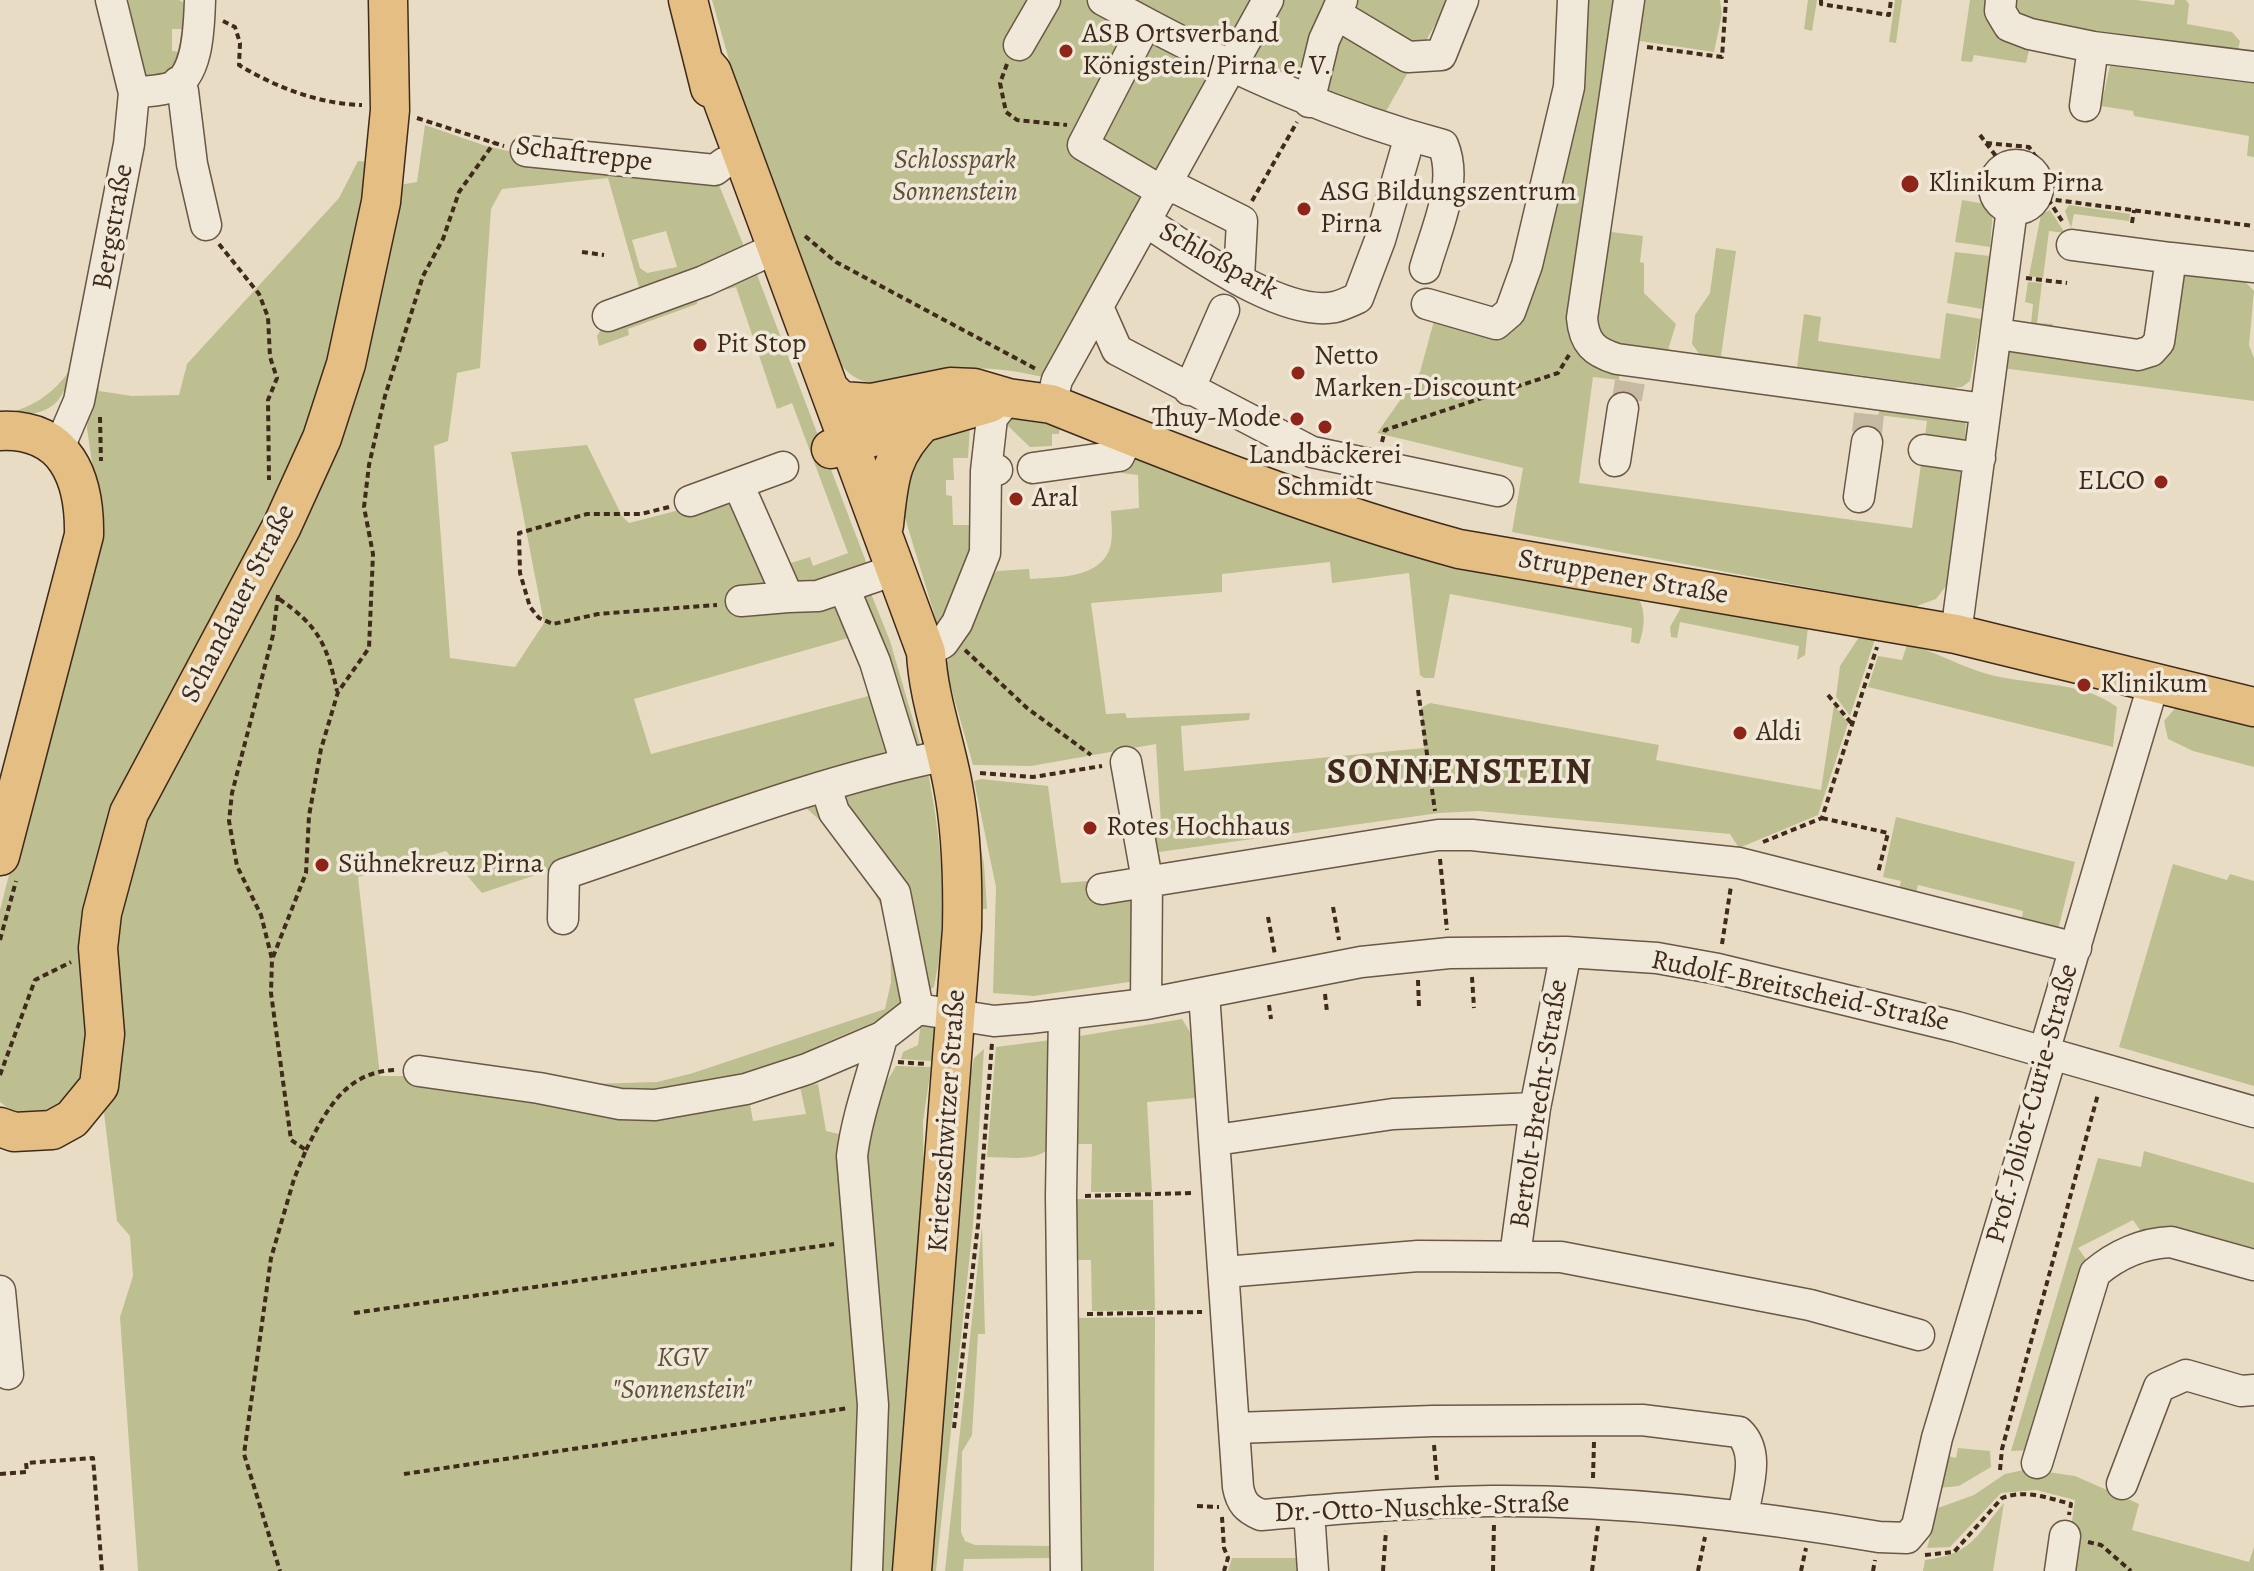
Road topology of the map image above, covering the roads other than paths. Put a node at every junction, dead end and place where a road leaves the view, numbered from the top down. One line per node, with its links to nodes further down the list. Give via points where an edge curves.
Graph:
1 (111, 0): 20 (street, Bergstraße)
2 (388, 0): 92 (main road, Schandauer Straße, via 390,110 381,202 346,364 322,438 265,560 129,813 98,948 105,1034 99,1086 72,1119 52,1130 14,1132)
3 (688, 0): 16 (main road, Krietzschwitzer Straße)
4 (1045, 0): 14 (street)
5 (1103, 0): 13 (street)
6 (1268, 0): 18 (street, Schloßpark)
7 (1463, 0): 11 (street, via 1441,55 1408,57)
8 (1573, 0): 36 (street, via 1569,87 1527,265 1510,312 1496,324)
9 (1629, 0): 41 (street, via 1583,330 1594,350)
10 (2001, 0): 15 (street, via 2000,11 2009,26)
11 (1339, 7): 21 (street, via 1324,40)
12 (210, 10): 19 (street, via 190,65)
13 (1146, 23): 18 (street); 27 (street, via 1083,145)
14 (1019, 45)
15 (2093, 47): 17 (street); 22 (street)
16 (706, 65): 25 (main road, Krietzschwitzer Straße); 42 (main road, Krietzschwitzer Straße)
17 (2254, 67)
18 (1231, 68): 21 (street); 27 (street, Schloßpark)
19 (178, 82): 20 (street); 29 (street)
20 (134, 93): 52 (street, Bergstraße, via 82,389)
21 (1309, 102): 23 (street)
22 (2085, 106)
23 (1410, 136): 34 (street, via 1443,145 1451,163); 35 (street, Schloßpark, via 1358,298 1333,308 1294,304)
24 (526, 151): 25 (street, Schaftreppe, via 715,170)
25 (724, 163): 31 (main road, Krietzschwitzer Straße)
26 (2005, 168): 40 (street, via 1994,189 2003,205 2012,209)
27 (1165, 188): 28 (street, Schloßpark); 35 (street, via 1242,221)
28 (1145, 221): 35 (street, Schloßpark); 37 (street, Schloßpark)
29 (206, 225)
30 (2072, 245): 32 (street)
31 (761, 255): 39 (street); 51 (main road, Krietzschwitzer Straße)
32 (2171, 258): 33 (street); 40 (street, via 2162,330 2151,351 2138,355)
33 (2254, 267)
34 (1425, 268)
35 (1239, 278)
36 (1427, 304)
37 (1098, 307): 43 (street, via 1117,350); 44 (street, Schloßpark)
38 (1224, 310): 43 (street)
39 (608, 316)
40 (1998, 334): 46 (street)
41 (1629, 384): 47 (street); 56 (street)
42 (829, 389): 45 (main road, Struppener Straße, via 841,401 871,403 950,387); 51 (main road, Krietzschwitzer Straße)
43 (1189, 390): 54 (street)
44 (1054, 392): 45 (main road, Struppener Straße); 50 (main road, Struppener Straße)
45 (1008, 398): 48 (main road, Struppener Straße); 69 (street, via 992,418 985,553)
46 (1985, 409): 47 (street); 55 (street)
47 (1870, 416): 61 (street)
48 (924, 421): 51 (main road, Struppener Straße); 64 (main road, via 898,450)
49 (0, 431): 52 (main road, via 32,433)
50 (1129, 435): 58 (street, via 1119,456); 62 (main road, Struppener Straße)
51 (841, 446): 64 (main road, Krietzschwitzer Straße); 65 (main road, Krietzschwitzer Straße)
52 (58, 450): 76 (main road, via 79,480 84,535)
53 (1924, 450): 55 (street)
54 (1312, 452): 60 (street); 62 (street)
55 (1980, 458): 68 (street)
56 (1615, 461)
57 (783, 467): 59 (street)
58 (1033, 468)
59 (738, 484): 63 (street); 66 (street)
60 (1498, 491)
61 (1859, 497)
62 (1299, 499): 68 (main road, Struppener Straße, via 1459,549)
63 (690, 501)
64 (883, 532): 69 (main road, Krietzschwitzer Straße)
65 (861, 582): 66 (street, via 818,596); 69 (main road, Krietzschwitzer Straße, via 901,638); 74 (street, via 875,662)
66 (788, 597): 67 (street)
67 (741, 601)
68 (1956, 634): 70 (main road, Struppener Straße)
69 (933, 653): 72 (main road, Krietzschwitzer Straße)
70 (2154, 682): 71 (main road, Struppener Straße); 80 (street, Prof.-Joliot-Curie-Straße)
71 (2254, 707)
72 (947, 755): 74 (street); 85 (main road, Krietzschwitzer Straße, via 963,876)
73 (1126, 762): 77 (street)
74 (906, 763): 75 (street)
75 (826, 787): 79 (street, via 564,874); 84 (street, via 834,812 895,893)
76 (0, 856)
77 (1147, 880): 78 (street); 80 (street, via 1438,835 1518,838 1739,863); 83 (street)
78 (1102, 889)
79 (563, 919)
80 (2076, 948): 88 (street, Prof.-Joliot-Curie-Straße)
81 (1566, 952): 82 (street, Rudolf-Breitscheid-Straße, via 1449,953); 88 (street, Rudolf-Breitscheid-Straße, via 1657,958 1718,969); 90 (street, Bertolt-Brecht-Straße)
82 (1204, 993): 83 (street, Rudolf-Breitscheid-Straße); 93 (street, Dr.-Otto-Nuschke-Straße)
83 (1146, 1004): 86 (street, Rudolf-Breitscheid-Straße)
84 (918, 1009): 85 (street, Rudolf-Breitscheid-Straße); 87 (street)
85 (956, 1014): 86 (street, Rudolf-Breitscheid-Straße, via 994,1021); 109 (main road, Krietzschwitzer Straße)
86 (1064, 1014): 110 (street)
87 (879, 1050): 89 (street, via 746,1089 655,1105 620,1104); 108 (street, via 857,1119 852,1156 873,1405)
88 (2044, 1052): 91 (street, Rudolf-Breitscheid-Straße); 106 (street, Prof.-Joliot-Curie-Straße, via 2048,1067 1937,1438)
89 (419, 1071)
90 (1535, 1108): 93 (street, via 1393,1114); 94 (street, Bertolt-Brecht-Straße)
91 (2254, 1112)
92 (0, 1127)
93 (1216, 1140): 96 (street, Dr.-Otto-Nuschke-Straße)
94 (1515, 1256): 96 (street, via 1418,1256); 98 (street, via 1561,1257 1652,1272 1810,1305)
95 (2254, 1265): 102 (street, via 2158,1242 2109,1261 2095,1273)
96 (1225, 1272): 101 (street, Dr.-Otto-Nuschke-Straße)
97 (0, 1291): 99 (street)
98 (1919, 1335)
99 (8, 1374)
100 (2254, 1390): 103 (street, via 2186,1375 2159,1387)
101 (1235, 1428): 104 (street, Dr.-Otto-Nuschke-Straße, via 1238,1487 1248,1509 1261,1515); 105 (street, via 1642,1420 1739,1432 1750,1442 1752,1459)
102 (2037, 1463)
103 (2122, 1484)
104 (1309, 1511): 105 (street, Dr.-Otto-Nuschke-Straße, via 1494,1501); 111 (street)
105 (1743, 1516): 106 (street, Dr.-Otto-Nuschke-Straße, via 1879,1537 1907,1538)
106 (1917, 1526)
107 (2065, 1536): 112 (street)
108 (867, 1571)
109 (912, 1571)
110 (1066, 1571)
111 (1313, 1571)
112 (2060, 1571)

